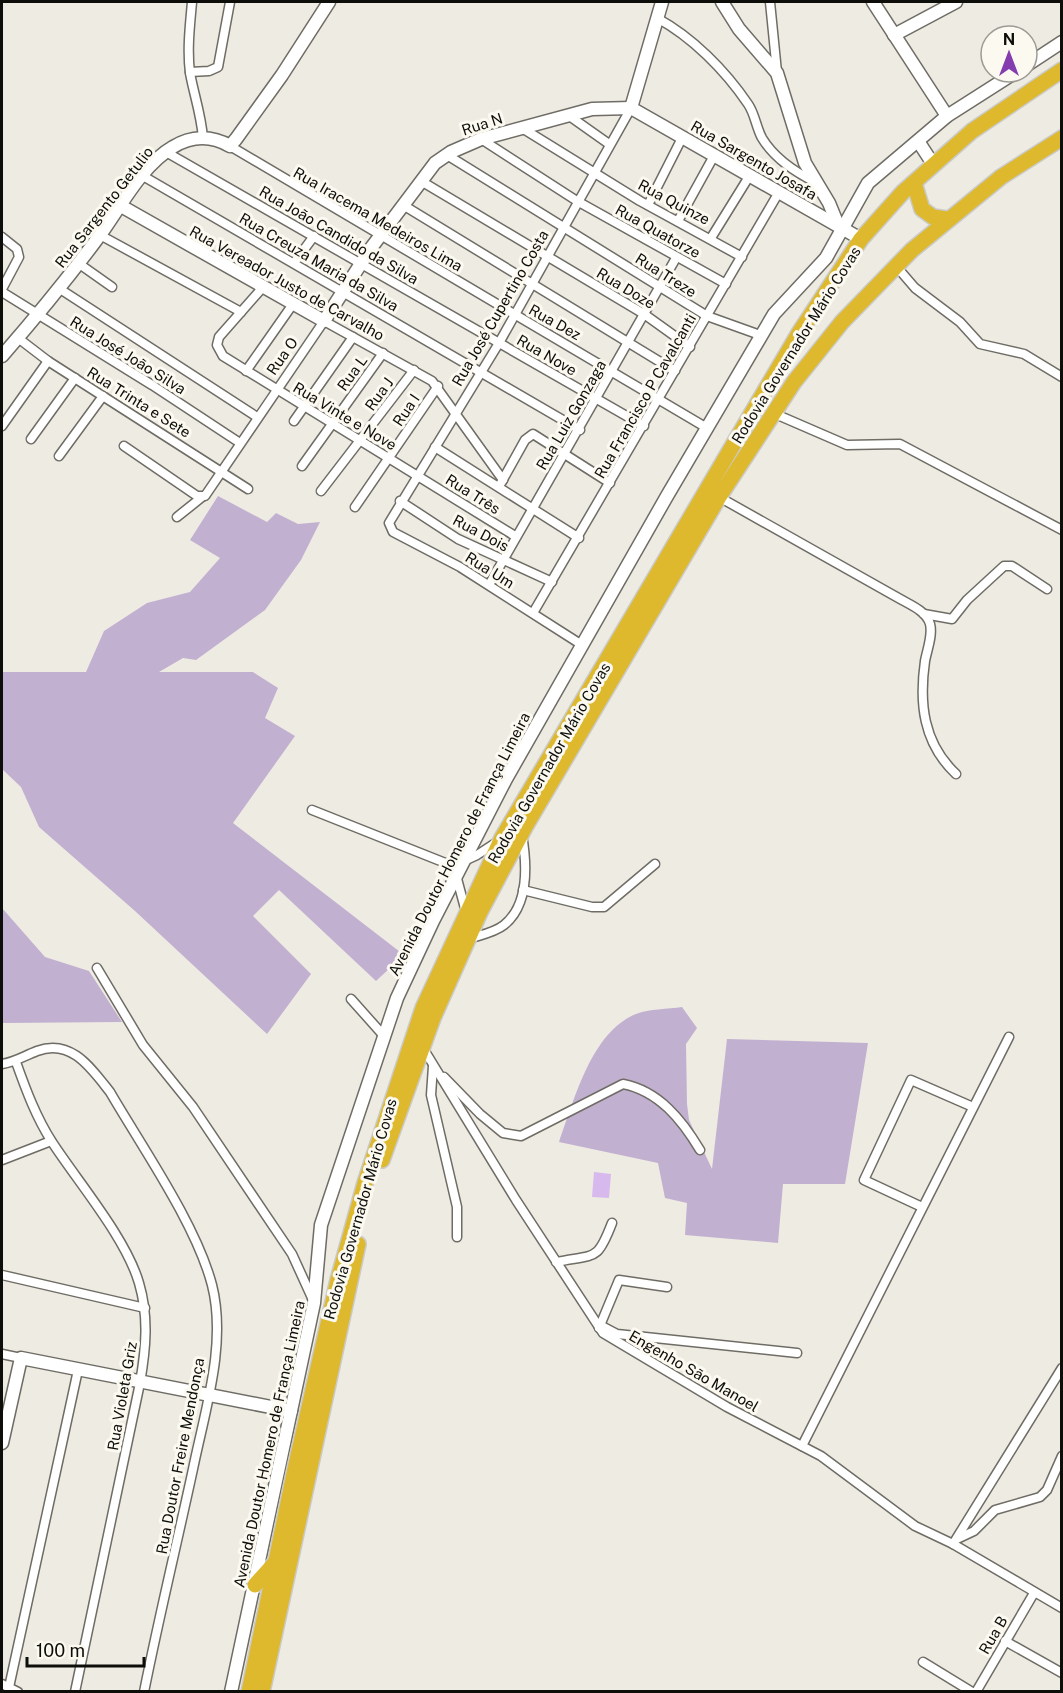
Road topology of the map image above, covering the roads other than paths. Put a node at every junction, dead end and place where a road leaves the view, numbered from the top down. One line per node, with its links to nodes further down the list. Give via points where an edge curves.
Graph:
1 (192, 2): 14 (street)
2 (230, 2): 14 (street, via 218,67)
3 (329, 2): 27 (main road, via 262,105)
4 (662, 2): 9 (main road)
5 (722, 2): 15 (main road, via 739,29)
6 (770, 2): 15 (street)
7 (873, 2): 10 (main road)
8 (957, 2): 10 (main road)
9 (657, 18): 17 (main road); 36 (street, via 688,38 739,91 762,137 778,157)
10 (894, 35): 19 (main road)
11 (1062, 42): 12 (main road)
12 (1039, 57)
13 (1062, 70): 31 (highway, Rodovia Governador Mário Covas, via 987,120)
14 (190, 72): 22 (street, via 200,106)
15 (777, 73): 36 (main road, via 797,140)
16 (997, 84): 19 (main road, Avenida Doutor Homero de França Limeira)
17 (631, 108): 18 (main road, Rua N); 21 (main road, Rua Sargento Josafa); 26 (street, Rua José Cupertino Costa)
18 (568, 114): 20 (main road, Rua N); 26 (street)
19 (947, 116): 25 (main road, Avenida Doutor Homero de França Limeira)
20 (521, 127): 24 (main road, Rua N); 32 (street, Rua Quinze)
21 (682, 136): 29 (main road, Rua Sargento Josafa); 41 (street)
22 (203, 138): 27 (main road); 28 (main road, Rua Sargento Getulio, via 188,140)
23 (1062, 138): 43 (highway, Rodovia Governador Mário Covas, via 1001,177)
24 (482, 139): 30 (main road, Rua N); 39 (street, Rua Quatorze)
25 (918, 141): 31 (main road); 45 (main road, Avenida Doutor Homero de França Limeira, via 868,183)
26 (609, 144): 32 (street, Rua José Cupertino Costa)
27 (230, 146): 49 (street, Rua Iracema Medeiros Lima)
28 (166, 152): 34 (main road, Rua Sargento Getulio); 48 (street, Rua João Candido da Silva)
29 (715, 154): 33 (main road, Rua Sargento Josafa); 44 (street)
30 (447, 155): 35 (main road, Rua N); 46 (street, Rua Treze)
31 (933, 164): 37 (highway, Rodovia Governador Mário Covas)
32 (593, 172): 39 (street, Rua José Cupertino Costa); 41 (street, Rua Quinze)
33 (750, 175): 38 (main road, Rua Sargento Josafa); 51 (street)
34 (144, 176): 42 (main road, Rua Sargento Getulio); 57 (street, Rua Creuza Maria da Silva)
35 (421, 181): 40 (main road, Rua N); 53 (street, Rua Doze)
36 (817, 183): 45 (main road)
37 (914, 183): 43 (highway, via 922,209 933,217); 52 (highway, Rodovia Governador Mário Covas)
38 (779, 192): 45 (main road, Rua Sargento Josafa); 54 (street, Rua Francisco P Cavalcanti)
39 (577, 201): 46 (street, Rua José Cupertino Costa); 55 (street, Rua Quatorze)
40 (403, 205): 49 (main road, Rua N); 61 (street)
41 (648, 205): 44 (street, Rua Quinze)
42 (121, 206): 47 (main road, Rua Sargento Getulio); 64 (main road, Rua Vereador Justo de Carvalho)
43 (947, 219): 59 (highway, Rodovia Governador Mário Covas)
44 (678, 221): 51 (street, Rua Quinze)
45 (841, 227): 52 (main road, Rua Sargento Josafa); 75 (main road, Avenida Doutor Homero de França Limeira, via 826,258 786,299)
46 (562, 228): 53 (street, Rua José Cupertino Costa); 62 (street, Rua Treze)
47 (100, 235): 56 (main road, Rua Sargento Getulio); 69 (street)
48 (314, 236): 57 (street); 58 (street, Rua João Candido da Silva)
49 (379, 236): 58 (main road, Rua O); 72 (street, Rua Iracema Medeiros Lima)
50 (2, 237): 66 (street, via 17,249 19,257)
51 (711, 238): 54 (street, Rua Quinze)
52 (861, 239): 142 (highway, Rodovia Governador Mário Covas, via 799,333)
53 (546, 256): 61 (street, Rua José Cupertino Costa); 71 (street, Rua Doze)
54 (742, 257): 60 (street, Rua Francisco P Cavalcanti)
55 (676, 258): 60 (street, Rua Quatorze); 62 (street, Rua Luiz Gonzaga)
56 (78, 263): 63 (street); 65 (main road, Rua Sargento Getulio)
57 (294, 263): 67 (street, Rua Creuza Maria da Silva)
58 (360, 264): 67 (main road, Rua O); 79 (street, Rua João Candido da Silva)
59 (896, 266): 89 (street, via 915,288 960,322 980,344 1024,354); 97 (highway, Rodovia Governador Mário Covas, via 812,356)
60 (726, 284): 73 (street, Rua Francisco P Cavalcanti)
61 (531, 285): 72 (street, Rua José Cupertino Costa); 78 (street)
62 (660, 286): 71 (street, Rua Luiz Gonzaga); 73 (street, Rua Treze)
63 (112, 287)
64 (264, 287): 68 (main road, Rua Vereador Justo de Carvalho); 69 (street)
65 (60, 288): 70 (main road, Rua Sargento Getulio); 99 (street)
66 (2, 291): 70 (street, Rua José João Silva)
67 (343, 293): 74 (main road, Rua O); 88 (street, Rua Creuza Maria da Silva)
68 (293, 304): 74 (main road, Rua Vereador Justo de Carvalho); 86 (street)
69 (241, 312): 86 (street, Rua Vinte e Nove, via 217,342 218,350)
70 (37, 314): 77 (main road, Rua Sargento Getulio); 108 (street, Rua José João Silva)
71 (644, 314): 78 (street, Rua Luiz Gonzaga); 80 (street, Rua Doze)
72 (514, 315): 79 (street, Rua José Cupertino Costa); 85 (street, Rua Dez)
73 (707, 316): 75 (street, Rua Treze); 80 (street, Rua Francisco P Cavalcanti)
74 (324, 321): 76 (street, Rua Vereador Justo de Carvalho); 92 (street, Rua O)
75 (760, 335): 104 (main road, Avenida Doutor Homero de França Limeira)
76 (353, 337): 81 (street, Rua Vereador Justo de Carvalho); 96 (street)
77 (18, 338): 82 (main road, Rua Sargento Getulio); 83 (street, Rua Trinta e Sete)
78 (629, 341): 85 (street, Rua Luiz Gonzaga); 87 (street)
79 (499, 343): 88 (street, Rua José Cupertino Costa); 95 (street, Rua Nove)
80 (690, 347): 87 (street, Rua Francisco P Cavalcanti)
81 (383, 353): 84 (street, Rua Vereador Justo de Carvalho); 101 (street, Rua L)
82 (2, 356)
83 (48, 361): 90 (street, Rua Trinta e Sete); 102 (street)
84 (414, 369): 91 (street, Rua Vereador Justo de Carvalho); 107 (street, Rua J)
85 (612, 369): 94 (street, Rua Dez); 95 (street, Rua Luiz Gonzaga)
86 (246, 371): 92 (street, Rua Vinte e Nove)
87 (675, 371): 94 (street, Rua Francisco P Cavalcanti)
88 (481, 372): 98 (street, Rua José Cupertino Costa); 105 (street, Rua Creuza Maria da Silva)
89 (1062, 377)
90 (75, 378): 93 (street, Rua Trinta e Sete); 106 (street)
91 (438, 386): 98 (street); 113 (street, Rua I)
92 (275, 390): 96 (street, Rua Vinte e Nove); 99 (street, Rua O)
93 (103, 396): 111 (street); 115 (street, Rua Trinta e Sete)
94 (660, 398): 103 (street, Rua Francisco P Cavalcanti); 104 (street, Rua Dez)
95 (595, 399): 103 (street, Rua Nove); 105 (street, Rua Luiz Gonzaga)
96 (304, 405): 100 (street); 101 (street, Rua Vinte e Nove)
97 (773, 413): 123 (highway, Rodovia Governador Mário Covas); 129 (street, via 847,445 900,444)
98 (454, 414): 110 (street, Rua José Cupertino Costa); 117 (street)
99 (256, 417): 108 (street, Rua O)
100 (294, 421)
101 (333, 423): 107 (street, Rua Vinte e Nove); 114 (street, Rua L)
102 (2, 426)
103 (644, 426): 118 (street, Rua Francisco P Cavalcanti)
104 (707, 428): 138 (main road, Avenida Doutor Homero de França Limeira)
105 (580, 430): 112 (street, Rua Luiz Gonzaga)
106 (31, 439)
107 (361, 441): 113 (street, Rua Vinte e Nove); 121 (street, Rua J)
108 (240, 443): 115 (street, Rua O)
109 (124, 446): 122 (street)
110 (435, 447): 116 (street, Rua José Cupertino Costa); 120 (street)
111 (59, 456)
112 (564, 456): 117 (street, via 533,434 528,436); 118 (street); 126 (street, Rua Luiz Gonzaga)
113 (389, 459): 116 (street, Rua Vinte e Nove); 125 (street, Rua I)
114 (302, 466)
115 (222, 470): 119 (street, Rua Trinta e Sete); 122 (street, Rua O)
116 (417, 475): 124 (street, Rua José Cupertino Costa); 130 (street, Rua Três)
117 (503, 480): 120 (street)
118 (610, 483): 131 (street, Rua Francisco P Cavalcanti)
119 (248, 489)
120 (497, 489): 126 (street)
121 (321, 491)
122 (205, 495): 127 (street, Rua O)
123 (719, 497): 137 (street); 141 (highway, Rodovia Governador Mário Covas)
124 (400, 501): 128 (street, Rua José Cupertino Costa); 132 (street, Rua Dois, via 458,539)
125 (355, 507)
126 (532, 509): 130 (street, Rua Luiz Gonzaga); 131 (street)
127 (177, 517)
128 (389, 519): 134 (street, Rua Um, via 393,532)
129 (1062, 530)
130 (515, 536): 132 (street, Rua Luiz Gonzaga)
131 (579, 538): 133 (street, Rua Francisco P Cavalcanti)
132 (502, 560): 133 (street, Rua Dois); 134 (street, Rua Luiz Gonzaga)
133 (552, 582): 136 (street, Rua Francisco P Cavalcanti)
134 (489, 585): 136 (street, Rua Um)
135 (1047, 589): 137 (street, via 1012,566 1004,566 952,619)
136 (533, 613): 138 (street, Rua Um)
137 (923, 614): 139 (street, via 930,628 923,715 935,747)
138 (582, 645): 144 (main road, Avenida Doutor Homero de França Limeira)
139 (956, 774)
140 (312, 810): 144 (street)
141 (521, 834): 145 (street, via 525,860); 147 (highway, Rodovia Governador Mário Covas)
142 (502, 838): 144 (street); 146 (highway, Rodovia Governador Mário Covas)
143 (655, 864): 145 (street, via 604,907)
144 (458, 868): 146 (street); 150 (main road, Avenida Doutor Homero de França Limeira, via 412,963)
145 (523, 890): 147 (street, via 515,912 503,926)
146 (467, 915): 181 (highway, Rodovia Governador Mário Covas, via 413,1034 364,1183 335,1291)
147 (468, 939): 152 (highway, Rodovia Governador Mário Covas)
148 (97, 968): 166 (street, via 143,1045 193,1107 292,1254)
149 (351, 999): 150 (street)
150 (384, 1036): 166 (main road, Avenida Doutor Homero de França Limeira, via 321,1225)
151 (1009, 1037): 156 (street)
152 (421, 1046): 155 (street, Engenho São Manoel); 194 (highway, Rodovia Governador Mário Covas, via 356,1250)
153 (15, 1062): 154 (street, Rua Doutor Freire Mendonça); 157 (street, Rua Violeta Griz); 175 (street, Rua Doutor Freire Mendonça, via 54,1047 80,1058 110,1092 160,1178 201,1254 215,1298 216,1345)
154 (2, 1064)
155 (433, 1066): 158 (street, via 503,1133 521,1136 623,1084 641,1088 684,1122); 162 (street, via 431,1095 456,1198); 163 (street, Engenho São Manoel)
156 (973, 1107): 160 (street); 160 (street, via 911,1080 864,1180)
157 (51, 1141): 159 (street); 167 (street, Rua Violeta Griz, via 127,1257 140,1283)
158 (700, 1150)
159 (2, 1160)
160 (922, 1207): 178 (street)
161 (612, 1222): 163 (street, via 597,1254)
162 (457, 1237)
163 (556, 1262): 168 (street, Engenho São Manoel)
164 (2, 1275): 167 (street)
165 (667, 1287): 168 (street, via 619,1280)
166 (314, 1303): 176 (main road, Avenida Doutor Homero de França Limeira)
167 (145, 1308): 174 (street, Rua Violeta Griz, via 147,1336)
168 (599, 1327): 169 (street, via 617,1334); 178 (street, Engenho São Manoel, via 610,1339)
169 (797, 1353)
170 (2, 1354): 171 (street)
171 (21, 1358): 173 (main road); 177 (main road)
172 (1062, 1368): 180 (street)
173 (78, 1370): 174 (main road); 188 (street)
174 (140, 1383): 175 (main road); 190 (street, Rua Violeta Griz)
175 (208, 1395): 176 (main road); 191 (street, Rua Doutor Freire Mendonça)
176 (291, 1411): 182 (main road, Avenida Doutor Homero de França Limeira)
177 (2, 1443)
178 (802, 1446): 180 (street, Engenho São Manoel, via 836,1467 894,1514)
179 (1062, 1456): 180 (street, via 1040,1497 994,1509 974,1531)
180 (955, 1542): 183 (street, Engenho São Manoel)
181 (274, 1564): 182 (highway); 193 (highway, Rodovia Governador Mário Covas)
182 (255, 1586): 192 (main road, Avenida Doutor Homero de França Limeira)
183 (1034, 1593): 184 (street, Engenho São Manoel); 185 (street, Rua B)
184 (1062, 1608)
185 (1005, 1641): 187 (street); 195 (street, Rua B)
186 (923, 1662): 195 (street)
187 (1062, 1673)
188 (6, 1688): 189 (street)
189 (18, 1692)
190 (75, 1692)
191 (144, 1692)
192 (231, 1692)
193 (249, 1692)
194 (262, 1692)
195 (974, 1692)

